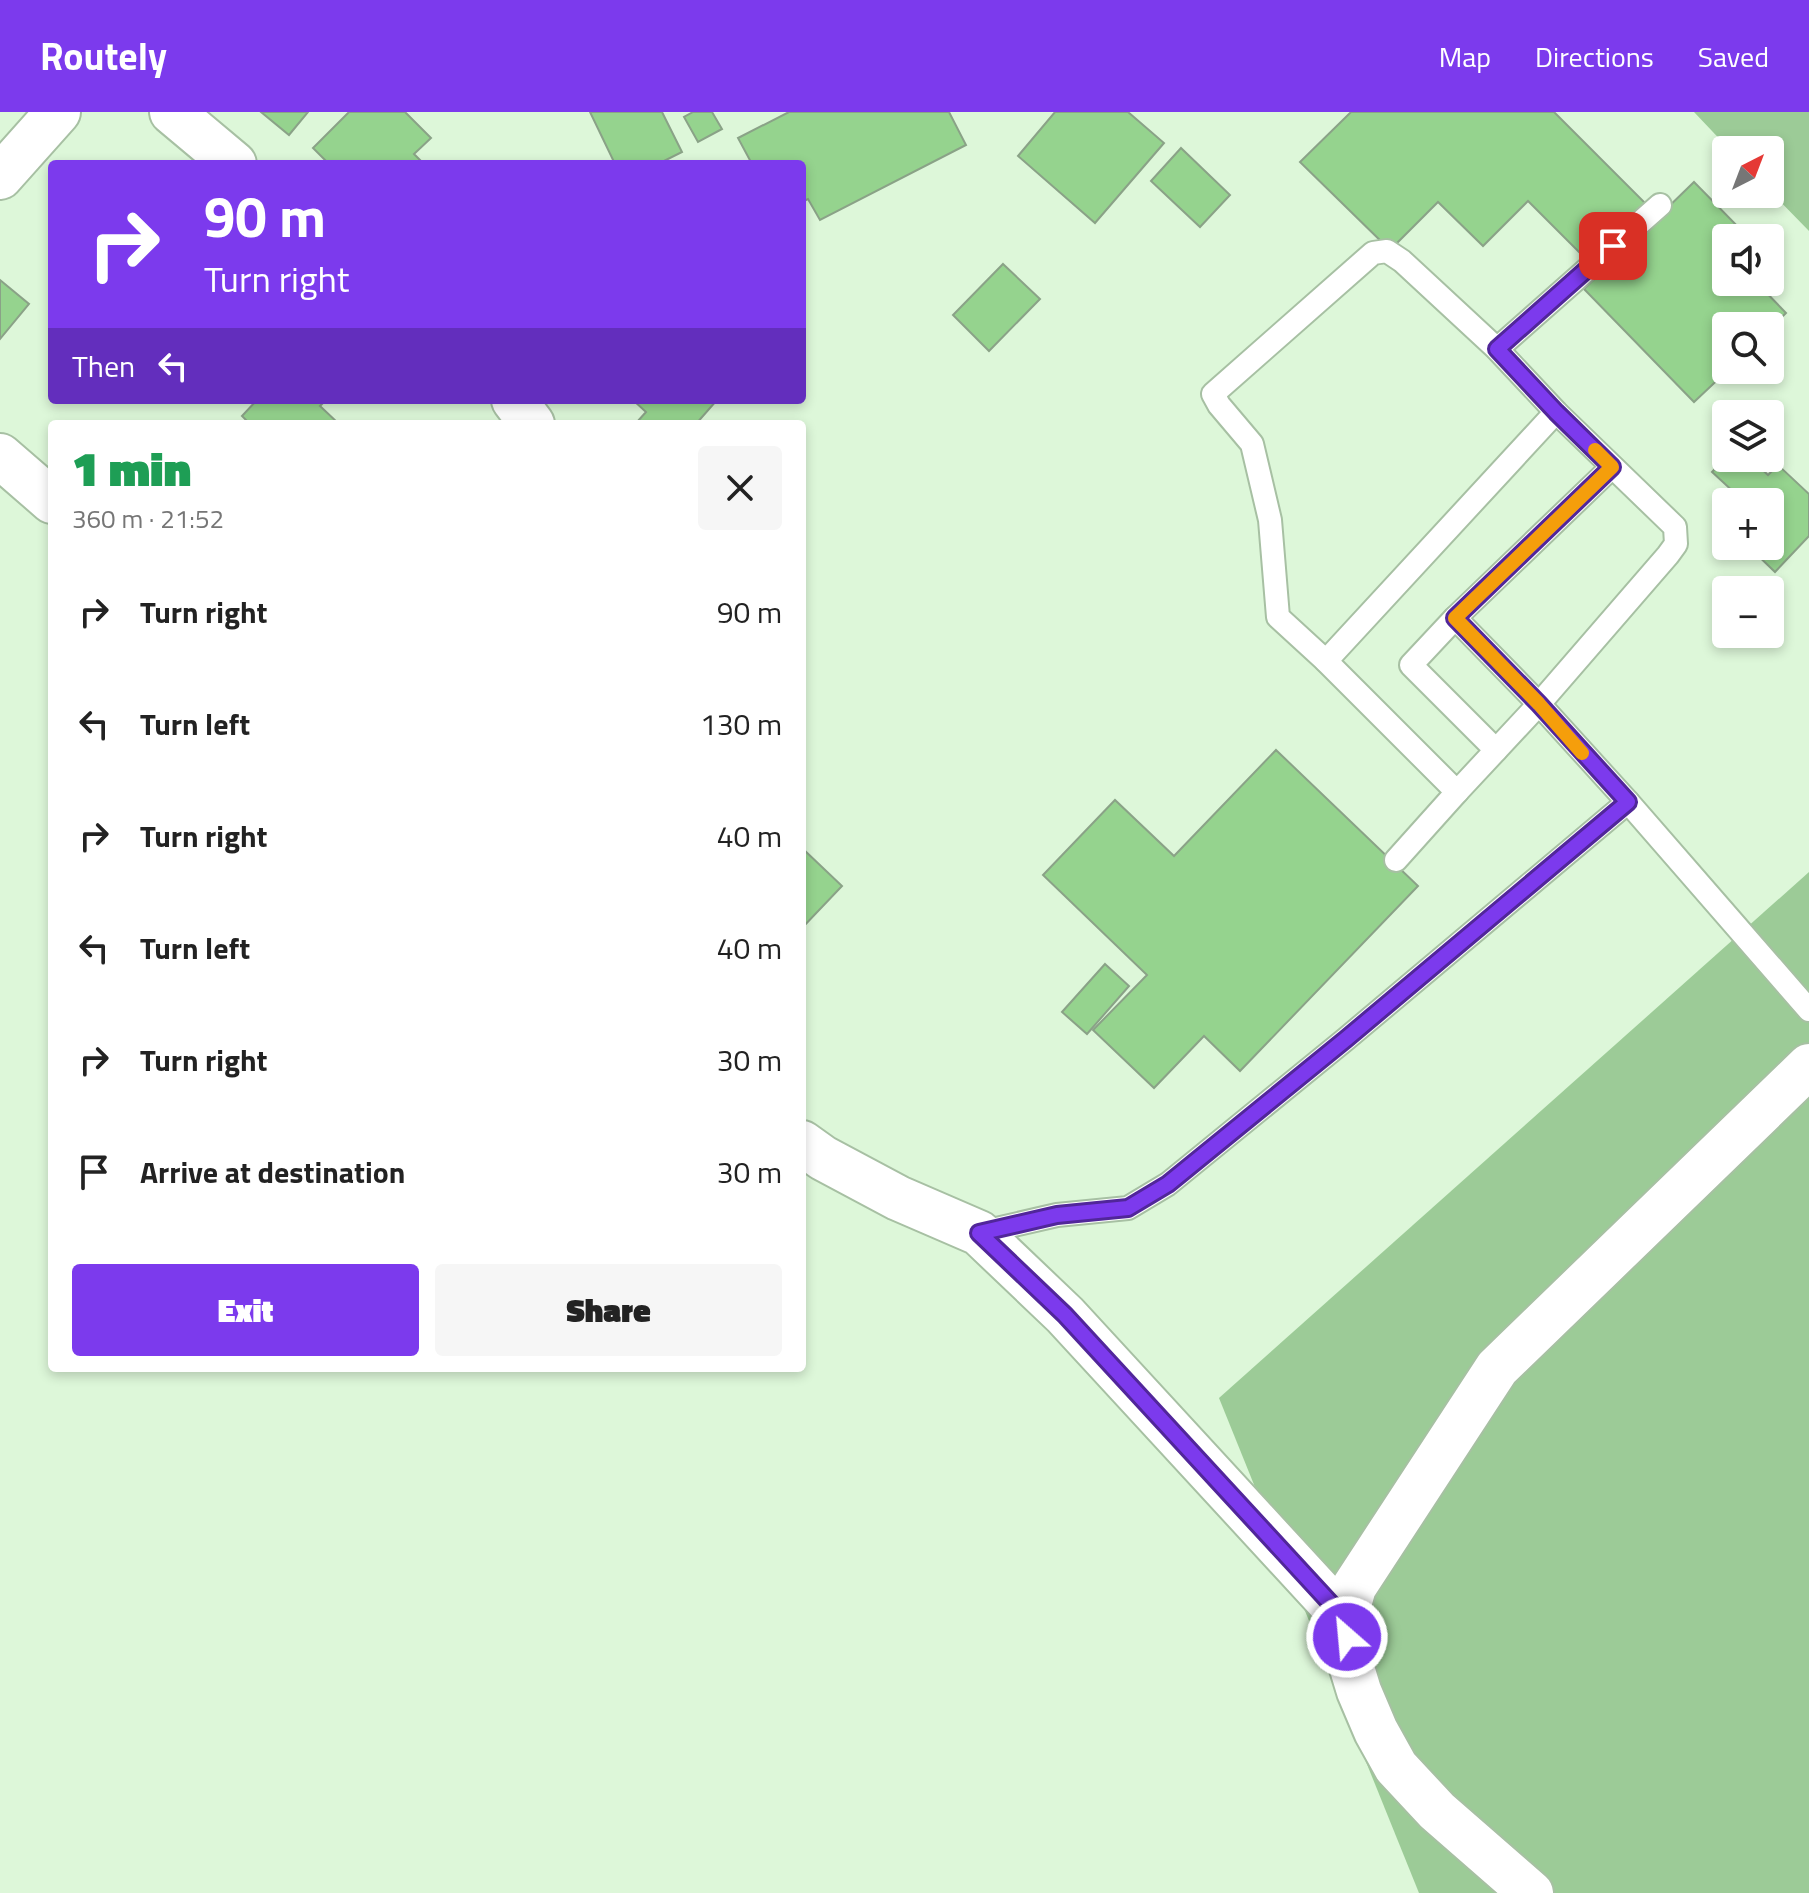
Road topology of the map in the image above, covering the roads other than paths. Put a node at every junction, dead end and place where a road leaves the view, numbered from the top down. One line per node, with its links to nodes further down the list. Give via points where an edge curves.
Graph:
1 (58, 112): 4 (street)
2 (172, 112): 3 (street)
3 (229, 160)
4 (0, 177)
5 (1660, 205): 6 (lane)
6 (1497, 349): 7 (lane); 12 (lane, via 1402,261 1387,251 1373,253 1213,394 1252,444 1270,520 1278,617)
7 (1556, 412): 9 (lane); 12 (lane)
8 (0, 456): 10 (street)
9 (1612, 467): 11 (lane); 13 (lane, via 1675,527 1676,544)
10 (48, 498)
11 (1455, 618): 13 (lane); 14 (lane, via 1411,665)
12 (1326, 661): 15 (lane)
13 (1539, 704): 14 (lane); 16 (lane)
14 (1496, 750): 15 (lane)
15 (1457, 792): 17 (lane)
16 (1628, 802): 18 (lane); 21 (lane, via 1168,1184 1128,1208 1057,1215)
17 (1396, 860)
18 (1809, 1010)
19 (1809, 1066): 22 (street, via 1497,1368 1354,1587)
20 (806, 1146): 21 (street, via 898,1198)
21 (979, 1233): 22 (street, via 1065,1315)
22 (1345, 1619): 23 (street, via 1359,1691 1396,1767 1437,1811)
23 (1531, 1893)

